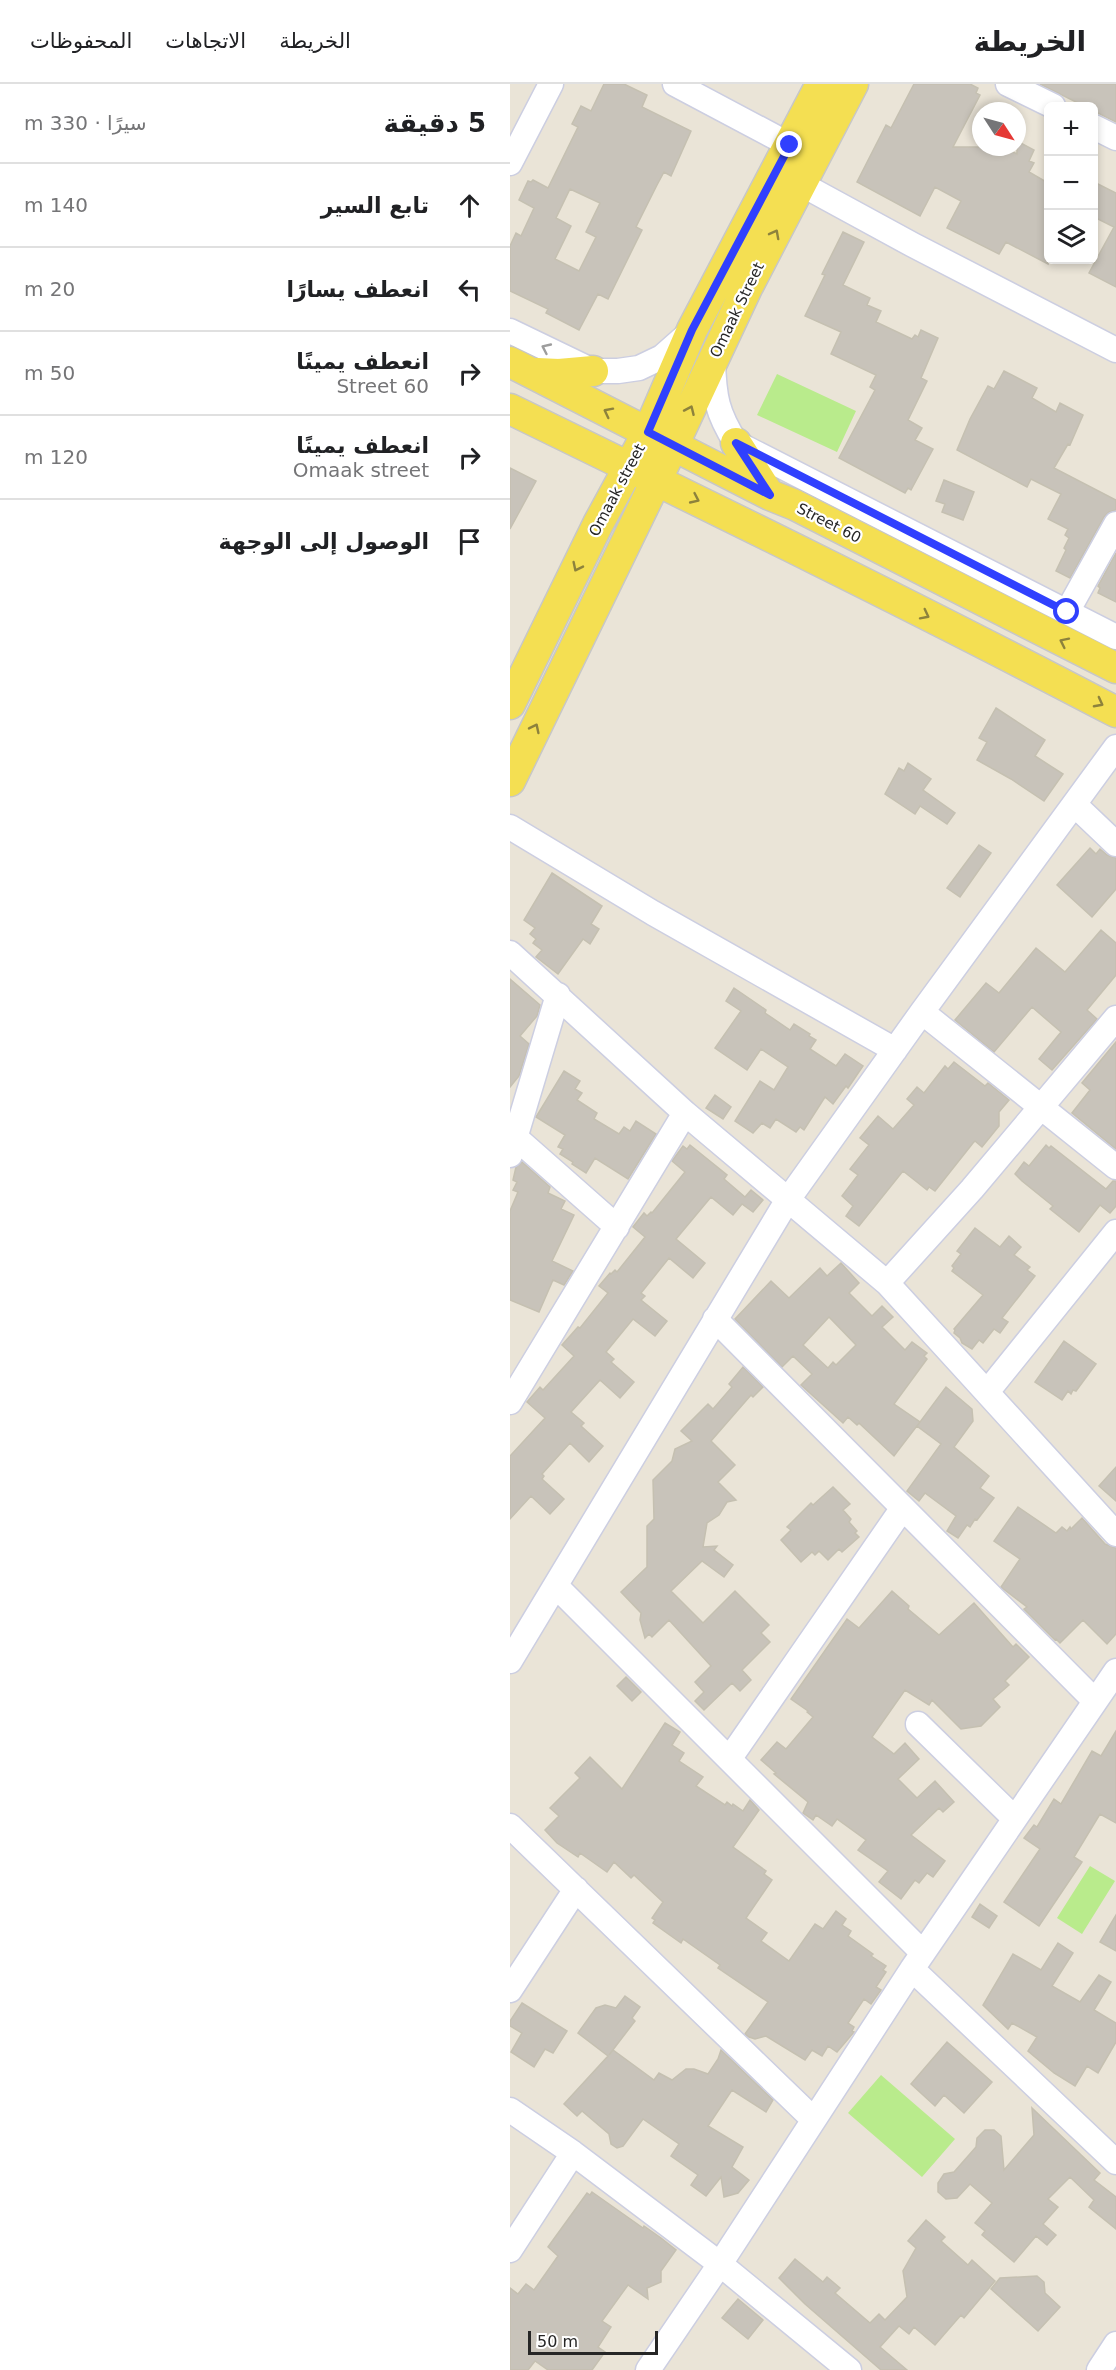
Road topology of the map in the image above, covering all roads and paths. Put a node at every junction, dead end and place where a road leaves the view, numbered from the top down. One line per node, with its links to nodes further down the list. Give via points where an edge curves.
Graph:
1 (551, 84): 8 (street)
2 (675, 84): 10 (street)
3 (821, 84): 10 (main road, Omaak street)
4 (852, 84): 12 (main road, Omaak Street)
5 (1008, 84): 6 (street)
6 (1045, 102)
7 (1098, 129): 9 (street)
8 (517, 133): 11 (street)
9 (1116, 138)
10 (790, 145): 14 (main road, Omaak street)
11 (510, 164)
12 (801, 184): 15 (street); 16 (main road, Omaak Street, one-way to 12)
13 (510, 330): 18 (street, one-way to 13)
14 (692, 330): 18 (street, via 662,357 639,368); 20 (main road, Omaak street)
15 (1116, 350)
16 (713, 358): 21 (street, via 714,395 723,424); 22 (main road, Omaak Street, one-way to 16)
17 (520, 367): 18 (main road, via 559,374); 20 (main road, Street 60, one-way to 17)
18 (593, 370)
19 (510, 409): 23 (main road)
20 (648, 432): 22 (main road, Street 60); 23 (main road, Omaak street)
21 (736, 443): 25 (main road); 31 (street)
22 (673, 446): 24 (main road, Omaak Street); 25 (main road, Street 60)
23 (627, 468): 24 (main road); 26 (main road, Omaak street)
24 (656, 482): 28 (main road, Omaak Street); 30 (main road, one-way to 30)
25 (770, 495): 29 (main road, Street 60)
26 (598, 524): 28 (main road); 34 (main road, Omaak street, one-way to 34)
27 (1116, 524): 31 (street)
28 (628, 538): 37 (main road, Omaak Street, one-way to 28)
29 (902, 559): 30 (main road); 33 (main road, Street 60, one-way to 29)
30 (887, 596): 35 (main road, one-way to 35)
31 (1067, 612): 32 (street)
32 (1116, 637)
33 (1116, 668)
34 (510, 704)
35 (1116, 712)
36 (1116, 747): 38 (street)
37 (510, 781)
38 (1075, 805): 40 (street); 43 (street)
39 (510, 827): 45 (street)
40 (1116, 844)
41 (510, 953): 42 (street)
42 (558, 995): 47 (street); 48 (street)
43 (922, 1012): 45 (street); 46 (street)
44 (1116, 1018): 46 (street)
45 (895, 1050): 50 (street)
46 (1041, 1108): 49 (street); 53 (street)
47 (685, 1113): 50 (street); 51 (street)
48 (513, 1146): 51 (street)
49 (1116, 1167)
50 (787, 1201): 53 (street); 54 (street)
51 (616, 1227): 56 (street)
52 (1116, 1232): 55 (street)
53 (886, 1282): 55 (street)
54 (715, 1319): 57 (street); 59 (street)
55 (987, 1392): 58 (street)
56 (510, 1402)
57 (902, 1509): 62 (street); 64 (street)
58 (1116, 1534)
59 (555, 1586): 60 (street); 64 (street)
60 (510, 1661)
61 (1116, 1671): 62 (street)
62 (1094, 1700): 65 (street)
63 (918, 1724): 65 (street)
64 (730, 1758): 68 (street)
65 (1014, 1818): 68 (street)
66 (510, 1826): 67 (street)
67 (576, 1889): 69 (street); 71 (street)
68 (917, 1961): 71 (street); 73 (street)
69 (510, 1990)
70 (510, 2110): 72 (street)
71 (813, 2120): 75 (street)
72 (573, 2153): 74 (street); 75 (street)
73 (1116, 2162)
74 (510, 2250)
75 (720, 2265): 77 (street); 78 (street)
76 (1116, 2344): 79 (street)
77 (648, 2370)
78 (849, 2370)
79 (1100, 2370)

